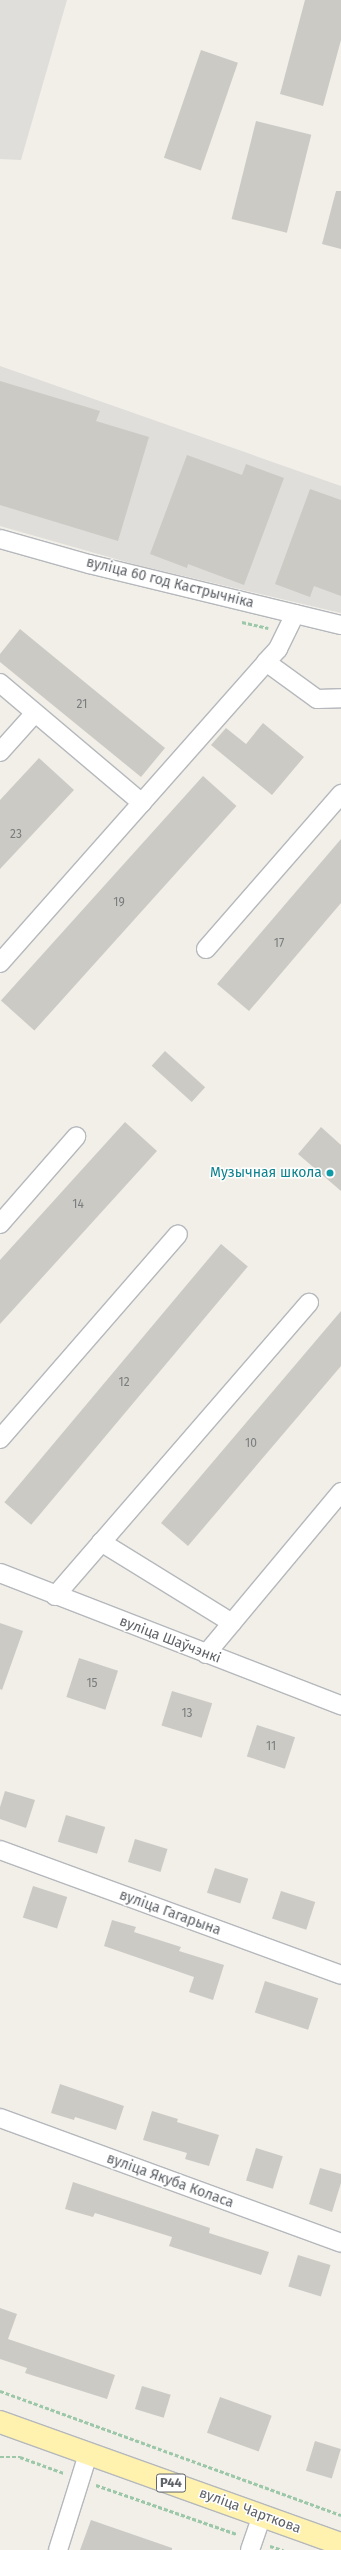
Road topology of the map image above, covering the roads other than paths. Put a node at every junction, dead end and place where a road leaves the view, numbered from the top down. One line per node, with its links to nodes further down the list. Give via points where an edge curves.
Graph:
1 (0, 539): 2 (street, вуліца 60 год Кастрычніка, via 89,564)
2 (295, 614): 3 (street, вуліца 60 год Кастрычніка); 4 (street, via 278,649)
3 (341, 625)
4 (266, 662): 6 (street, via 316,699); 10 (street)
5 (0, 683): 7 (street)
6 (341, 698)
7 (35, 713): 8 (street); 10 (street)
8 (0, 752)
9 (341, 794): 11 (street)
10 (142, 803): 12 (street)
11 (206, 949)
12 (0, 963)
13 (76, 1137): 14 (street)
14 (0, 1224)
15 (178, 1234): 17 (street)
16 (309, 1303): 19 (street)
17 (0, 1439)
18 (341, 1492): 22 (street)
19 (101, 1542): 21 (street); 22 (street)
20 (0, 1574): 21 (street, вуліца Шаўчэнкі)
21 (56, 1596): 23 (street, вуліца Шаўчэнкі)
22 (232, 1623): 23 (street)
23 (206, 1654): 24 (street, вуліца Шаўчэнкі)
24 (341, 1705)
25 (0, 1850): 26 (street, вуліца Гагарына)
26 (341, 1975)
27 (0, 2118): 28 (street, вуліца Якуба Коласа)
28 (341, 2243)
29 (0, 2422): 30 (main road, вуліца Чарткова / Р44)
30 (88, 2454): 31 (main road, вуліца Чарткова / Р44); 34 (street)
31 (262, 2516): 32 (main road, вуліца Чарткова / Р44); 33 (street)
32 (341, 2544)
33 (252, 2545)
34 (58, 2550)

